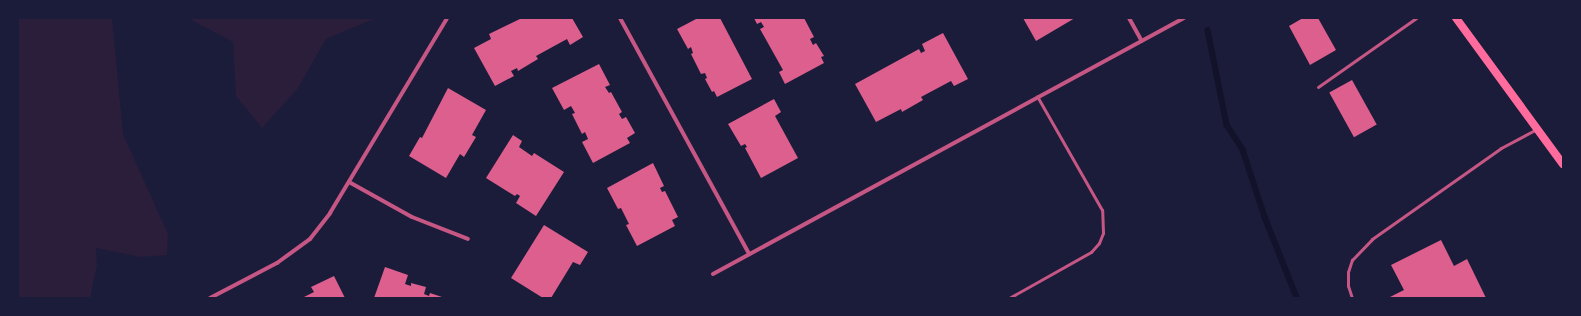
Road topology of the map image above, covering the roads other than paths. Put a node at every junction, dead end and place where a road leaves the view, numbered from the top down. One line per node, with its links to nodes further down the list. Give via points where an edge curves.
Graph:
1 (447, 18): 12 (street)
2 (620, 18): 14 (street)
3 (1129, 18): 7 (street)
4 (1184, 18): 7 (street)
5 (1416, 18): 8 (lane)
6 (1456, 18): 10 (main road)
7 (1142, 41): 9 (street)
8 (1318, 86)
9 (1037, 96): 14 (street); 17 (lane, via 1102,210 1104,233 1091,252)
10 (1536, 129): 11 (main road); 18 (lane, via 1501,148 1372,238 1352,260 1348,272 1348,286)
11 (1563, 164)
12 (349, 182): 13 (street, via 412,217); 16 (street, via 310,239 277,263)
13 (468, 239)
14 (749, 254): 15 (street)
15 (713, 274)
16 (210, 298)
17 (1009, 298)
18 (1352, 298)

